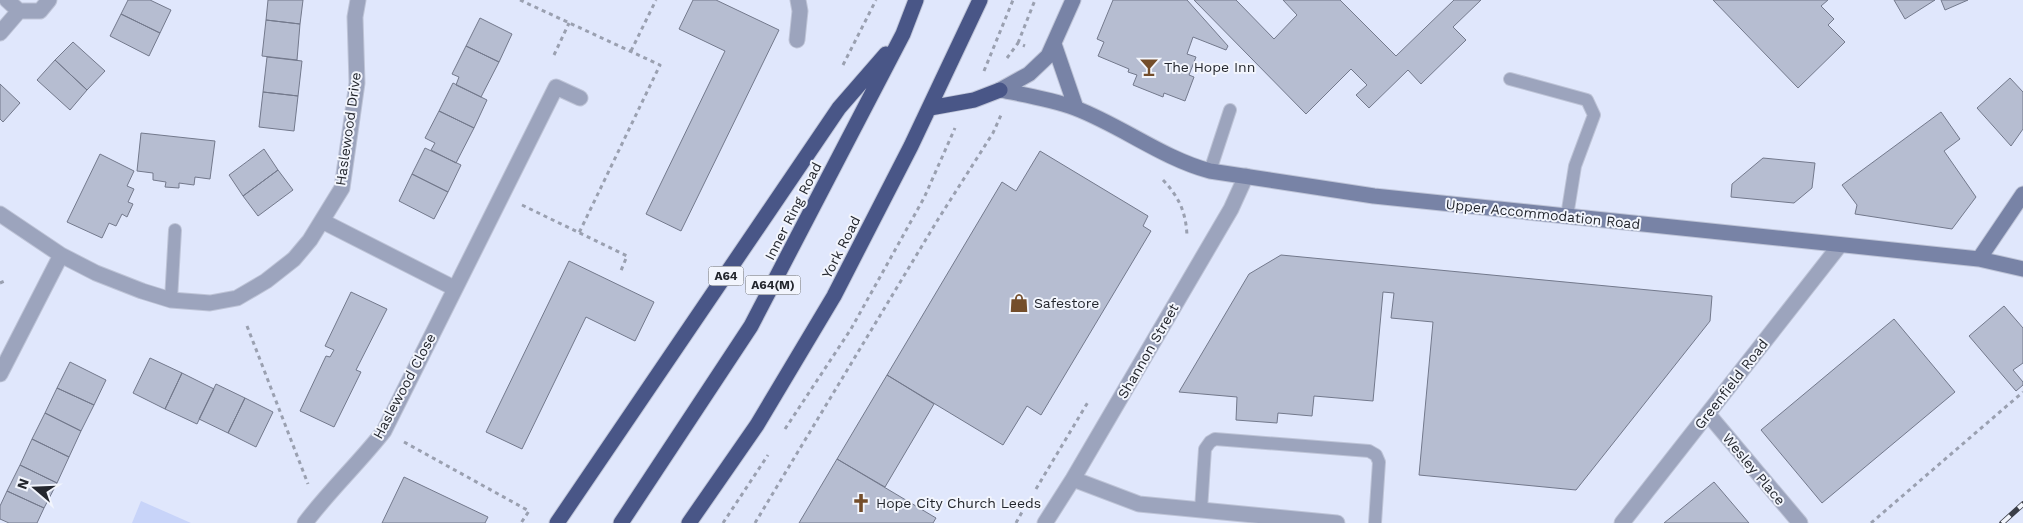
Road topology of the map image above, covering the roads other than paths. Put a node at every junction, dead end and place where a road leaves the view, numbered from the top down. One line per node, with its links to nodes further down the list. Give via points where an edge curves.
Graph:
1 (7, 0): 8 (street)
2 (49, 0): 8 (street, via 40,11)
3 (358, 0): 24 (street, Haslewood Drive, via 355,17 357,83 342,188)
4 (798, 0): 11 (street)
5 (916, 0): 10 (highway, A64)
6 (980, 0): 16 (highway, York Road)
7 (1073, 0): 12 (street)
8 (19, 11): 9 (street)
9 (0, 33)
10 (903, 34): 38 (highway, A64, via 839,108); 39 (highway, Inner Ring Road / A64(M), via 751,326)
11 (797, 40)
12 (1054, 44): 14 (street, via 1048,56 1029,74); 17 (street)
13 (1510, 80): 23 (lane, via 1587,100 1594,115 1575,166)
14 (1000, 90): 16 (highway, via 974,100); 17 (street, Upper Accommodation Road)
15 (580, 98): 30 (street, Haslewood Close, via 556,87)
16 (930, 108): 35 (highway, York Road, via 834,296 757,425)
17 (1076, 108): 19 (street, Upper Accommodation Road, via 1186,164)
18 (1230, 110): 19 (lane)
19 (1210, 171): 20 (street, Upper Accommodation Road)
20 (1246, 176): 23 (street, Upper Accommodation Road, via 1374,196); 34 (street, Shannon Street, via 1231,210)
21 (2023, 194): 28 (street)
22 (0, 214): 27 (street, Haslewood Drive)
23 (1567, 216): 26 (street, Upper Accommodation Road)
24 (322, 221): 30 (street); 31 (street, Haslewood Drive, via 294,259 266,281 236,298 210,303)
25 (175, 230): 31 (lane)
26 (1840, 245): 28 (street, Upper Accommodation Road); 33 (street, Greenfield Road)
27 (60, 255): 31 (street, Haslewood Drive, via 142,292); 32 (street)
28 (1979, 259): 29 (street, Upper Accommodation Road)
29 (2023, 269)
30 (454, 288): 37 (street, Haslewood Close, via 384,431)
31 (171, 300)
32 (0, 374)
33 (1708, 414): 45 (street, Greenfield Road); 46 (street, Wesley Place)
34 (1073, 479): 36 (street, via 1140,504); 42 (street, Shannon Street)
35 (708, 495): 40 (highway); 41 (highway)
36 (1201, 510): 43 (street); 44 (lane, via 1205,449 1215,439 1369,450 1379,462)
37 (304, 523)
38 (557, 523)
39 (621, 523)
40 (689, 523)
41 (700, 523)
42 (1045, 523)
43 (1337, 523)
44 (1374, 523)
45 (1622, 523)
46 (1800, 523)

